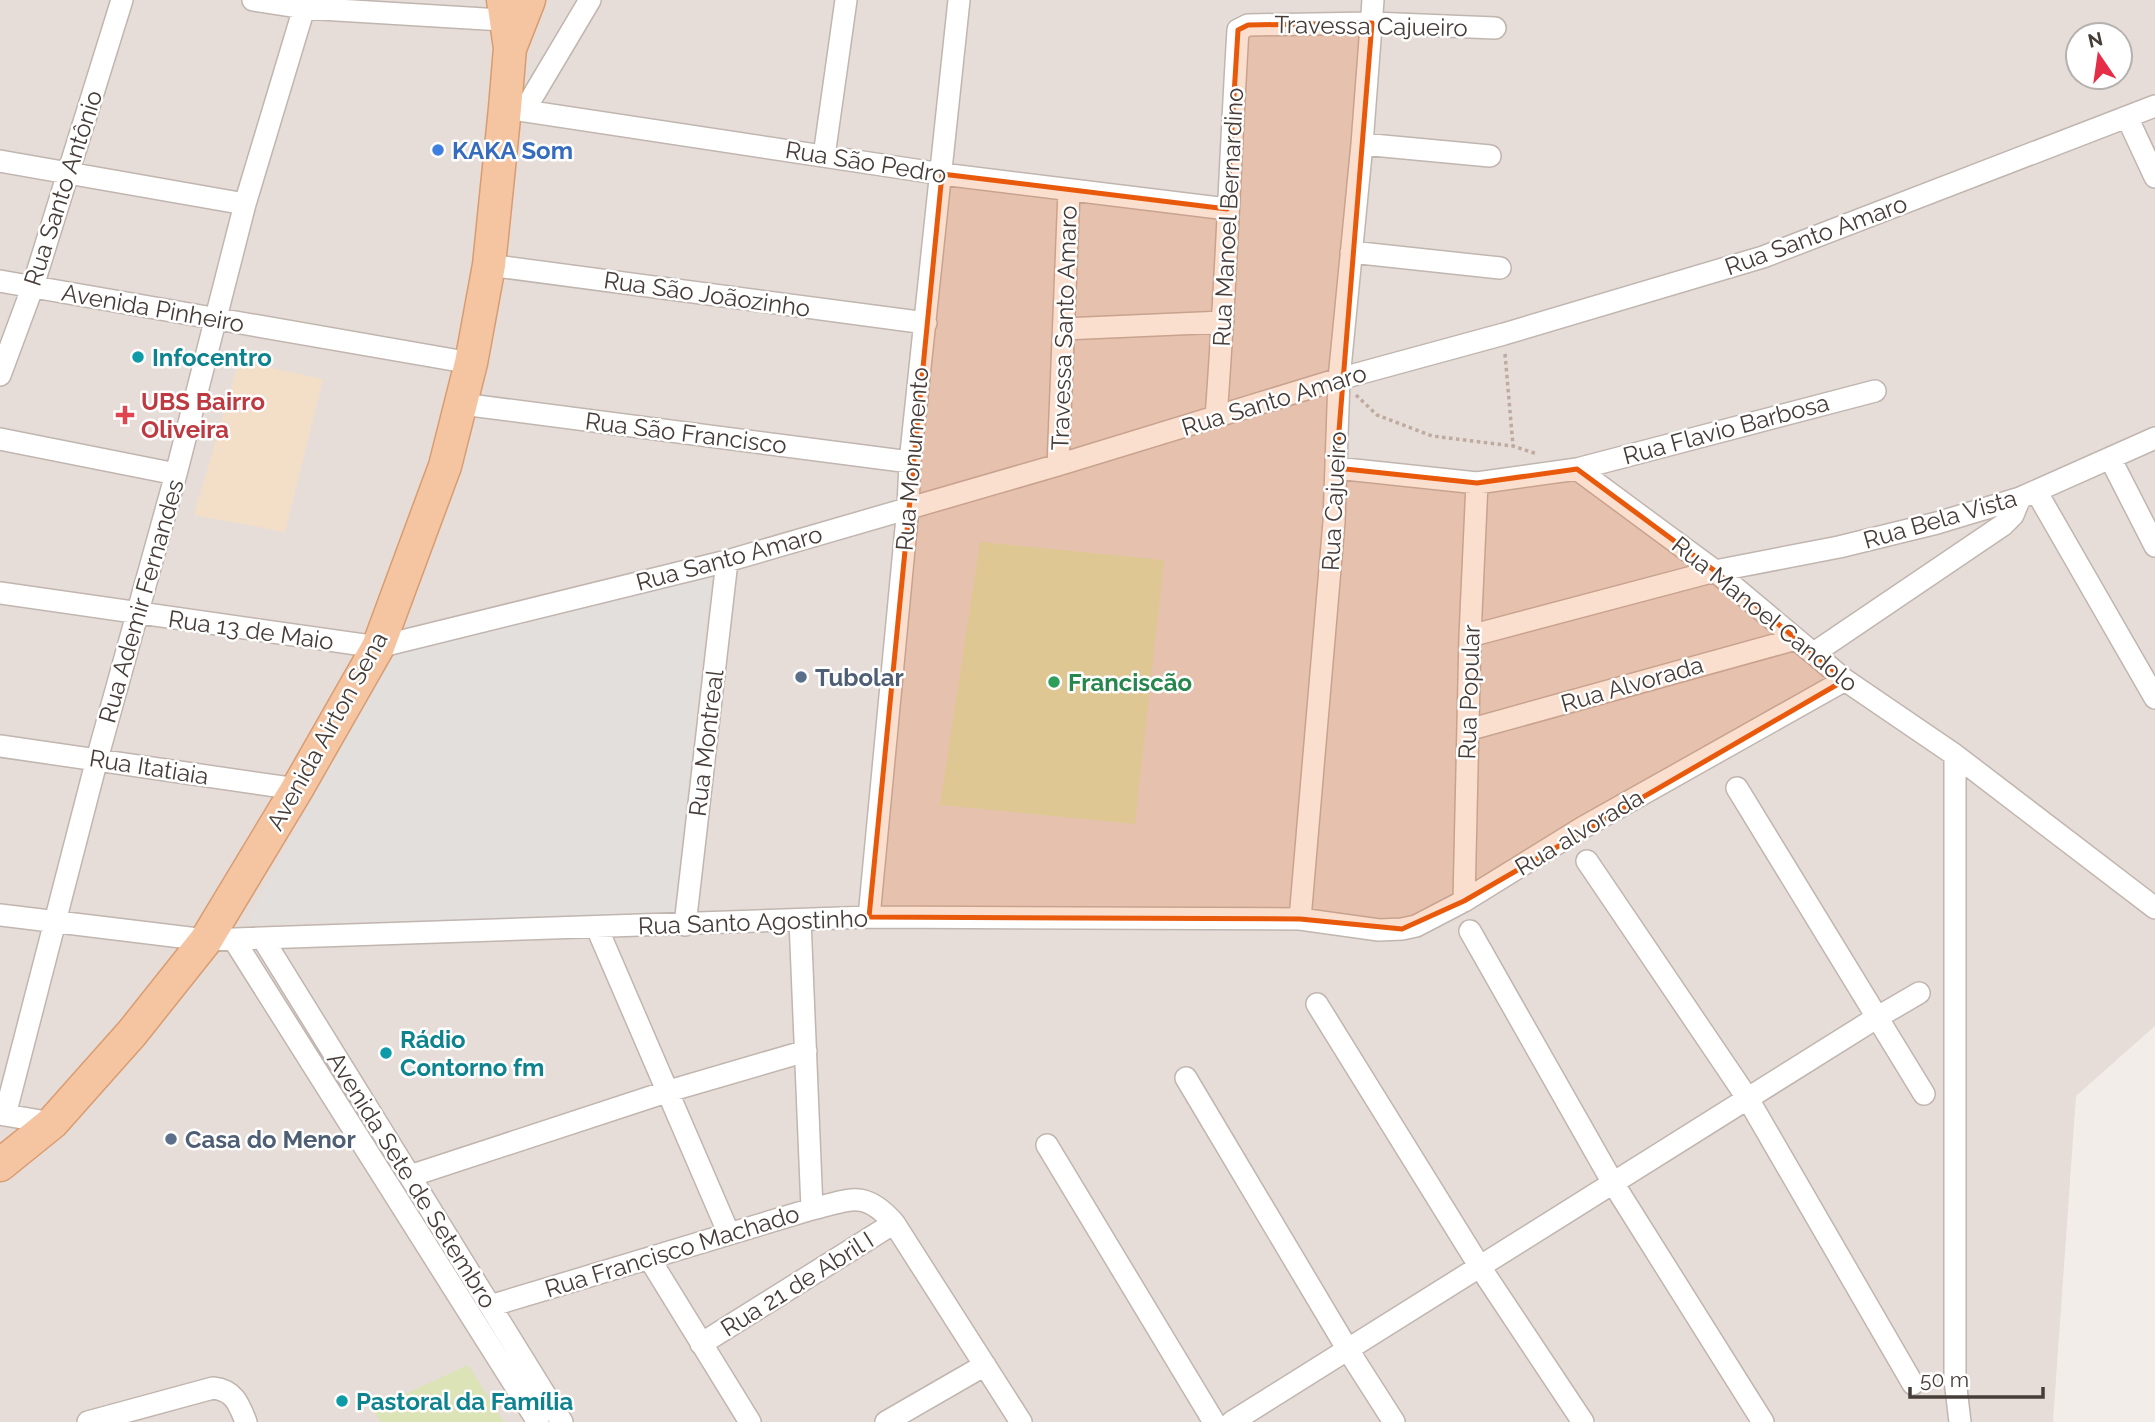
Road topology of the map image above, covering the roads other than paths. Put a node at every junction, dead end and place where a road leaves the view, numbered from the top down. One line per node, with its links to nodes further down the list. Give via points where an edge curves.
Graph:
1 (122, 0): 19 (street, Rua Santo Antônio)
2 (253, 0): 7 (street)
3 (590, 0): 13 (street, Avenida Airton Sena)
4 (846, 0): 16 (street)
5 (959, 0): 20 (street, Rua Monumento)
6 (1373, 0): 9 (street, Rua Cajueiro)
7 (304, 8): 8 (street); 23 (street, Rua Ademir Fernandes)
8 (514, 18): 13 (main road, Avenida Airton Sena)
9 (1372, 23): 10 (street, Travessa Cajueiro); 11 (street, Travessa Cajueiro); 15 (street, Rua Cajueiro)
10 (1248, 25): 24 (street, Rua Manoel Bernardino, via 1238,30)
11 (1495, 28)
12 (2155, 106): 14 (street, Rua Santo Amaro)
13 (515, 109): 16 (street, Rua São Pedro); 26 (main road, Avenida Airton Sena)
14 (2127, 117): 21 (street); 36 (street, Rua Santo Amaro, via 1763,257)
15 (1362, 144): 17 (street); 25 (street, Rua Cajueiro)
16 (824, 156): 20 (street, Rua São Pedro)
17 (1490, 156)
18 (0, 161): 19 (street)
19 (68, 173): 23 (street); 29 (street, Rua Santo Antônio)
20 (942, 174): 22 (street, Rua São Pedro); 32 (street, Rua Monumento)
21 (2155, 177)
22 (1069, 191): 24 (street, Rua São Pedro); 33 (street, Travessa Santo Amaro)
23 (244, 204): 30 (street, Rua Ademir Fernandes)
24 (1227, 209): 31 (street, Rua Manoel Bernardino)
25 (1351, 252): 27 (street); 36 (street, Rua Cajueiro)
26 (489, 265): 32 (street, Rua São Joãozinho); 34 (main road, Avenida Airton Sena)
27 (1500, 268)
28 (0, 281): 29 (street, Avenida Pinheiro)
29 (33, 286): 30 (street, Avenida Pinheiro); 35 (street, Rua Santo Antônio)
30 (214, 319): 34 (street, Avenida Pinheiro); 47 (street, Rua Ademir Fernandes)
31 (1223, 322): 33 (street); 39 (street, Rua Manoel Bernardino)
32 (926, 323): 43 (street, Rua Monumento)
33 (1063, 330): 44 (street, Travessa Santo Amaro)
34 (471, 363): 38 (main road, Avenida Airton Sena)
35 (0, 375)
36 (1339, 379): 39 (street, Rua Santo Amaro); 45 (street, Rua Cajueiro)
37 (1875, 391): 46 (street, Rua Flavio Barbosa)
38 (462, 404): 43 (street, Rua São Francisco); 58 (main road, Avenida Airton Sena, via 445,466)
39 (1216, 417): 44 (street, Rua Santo Amaro)
40 (2155, 438): 42 (street, Rua Bela Vista)
41 (0, 439): 47 (street)
42 (2110, 458): 49 (street, Rua Bela Vista); 51 (street)
43 (910, 462): 50 (street, Rua Monumento)
44 (1058, 465): 50 (street, Rua Santo Amaro)
45 (1336, 468): 48 (street, Rua Flavio Barbosa); 73 (street, Rua Cajueiro)
46 (1577, 469): 48 (street, Rua Flavio Barbosa); 53 (street, Rua Manoel Candolo)
47 (176, 474): 55 (street, Rua Ademir Fernandes)
48 (1477, 483): 56 (street, Rua Popular)
49 (2028, 495): 53 (street, Rua Bela Vista, via 1839,547); 59 (street, via 2003,525); 61 (street)
50 (908, 507): 52 (street, Rua Santo Amaro); 72 (street, Rua Monumento)
51 (2155, 545)
52 (727, 561): 58 (street, Rua Santo Amaro); 76 (street, Rua Montreal)
53 (1715, 570): 56 (street, Rua Bela Vista); 57 (street, Rua Manoel Candolo)
54 (0, 593): 55 (street, Rua 13 de Maio)
55 (139, 614): 58 (street, Rua 13 de Maio); 65 (street, Rua Ademir Fernandes)
56 (1470, 636): 62 (street, Rua Popular)
57 (1797, 639): 59 (street, Rua Manoel Candolo); 62 (street, Rua Alvorada)
58 (378, 647): 67 (main road, Avenida Airton Sena)
59 (1814, 653): 60 (street, Rua Manoel Candolo)
60 (1845, 680): 64 (street, Rua Manoel Candolo); 69 (street, Rua alvorada, via 1581,828)
61 (2155, 698)
62 (1468, 730): 69 (street, Rua Popular)
63 (0, 746): 65 (street, Rua Itatiaia)
64 (1955, 755): 70 (street, Rua Manoel Candolo); 117 (street, via 1955,1380)
65 (97, 759): 67 (street, Rua Itatiaia); 75 (street, Rua Ademir Fernandes)
66 (1737, 788): 83 (street)
67 (297, 789): 80 (main road, Avenida Airton Sena)
68 (1587, 861): 88 (street)
69 (1464, 901): 73 (street, Rua alvorada, via 1402,929)
70 (2155, 908)
71 (0, 915): 75 (street, Rua Santo Agostinho)
72 (869, 918): 73 (street, Rua Santo Agostinho); 74 (street, Rua Santo Agostinho)
73 (1300, 919)
74 (800, 920): 76 (street, Rua Santo Agostinho); 84 (street)
75 (55, 922): 80 (street, Rua Santo Agostinho); 89 (street, Rua Ademir Fernandes)
76 (685, 925): 77 (street, Rua Santo Agostinho)
77 (597, 928): 79 (street, Rua Santo Agostinho); 86 (street)
78 (1470, 930): 94 (street)
79 (263, 939): 80 (street, Rua Santo Agostinho); 93 (street, Avenida Sete de Setembro)
80 (220, 940): 90 (main road, Avenida Airton Sena); 107 (street, Avenida Sete de Setembro)
81 (1919, 993): 83 (street)
82 (1317, 1004): 99 (street)
83 (1876, 1018): 87 (street); 88 (street)
84 (806, 1051): 86 (street); 95 (street)
85 (1186, 1078): 102 (street)
86 (669, 1091): 93 (street); 97 (street)
87 (1924, 1094)
88 (1748, 1099): 94 (street); 104 (street)
89 (3, 1115): 90 (street)
90 (52, 1123): 92 (main road, Avenida Airton Sena)
91 (1047, 1145): 112 (street)
92 (0, 1165)
93 (410, 1176): 100 (street, Avenida Sete de Setembro)
94 (1613, 1183): 99 (street); 116 (street)
95 (813, 1209): 96 (street, Rua Francisco Machado, via 854,1199 869,1201); 97 (street, Rua Francisco Machado)
96 (894, 1223): 101 (street, Rua 21 de Abril I); 103 (street)
97 (729, 1234): 98 (street, Rua Francisco Machado)
98 (649, 1258): 100 (street, Rua Francisco Machado); 101 (street)
99 (1480, 1267): 102 (street); 115 (street)
100 (490, 1306): 108 (street, Avenida Sete de Setembro)
101 (701, 1344): 109 (street)
102 (1348, 1350): 113 (street); 114 (street)
103 (985, 1365): 110 (street); 111 (street)
104 (1913, 1384)
105 (88, 1422): 106 (street, via 213,1388 227,1391)
106 (246, 1422)
107 (538, 1422)
108 (562, 1422)
109 (750, 1422)
110 (886, 1422)
111 (1021, 1422)
112 (1214, 1422)
113 (1232, 1422)
114 (1394, 1422)
115 (1583, 1422)
116 (1763, 1422)
117 (1961, 1422)

